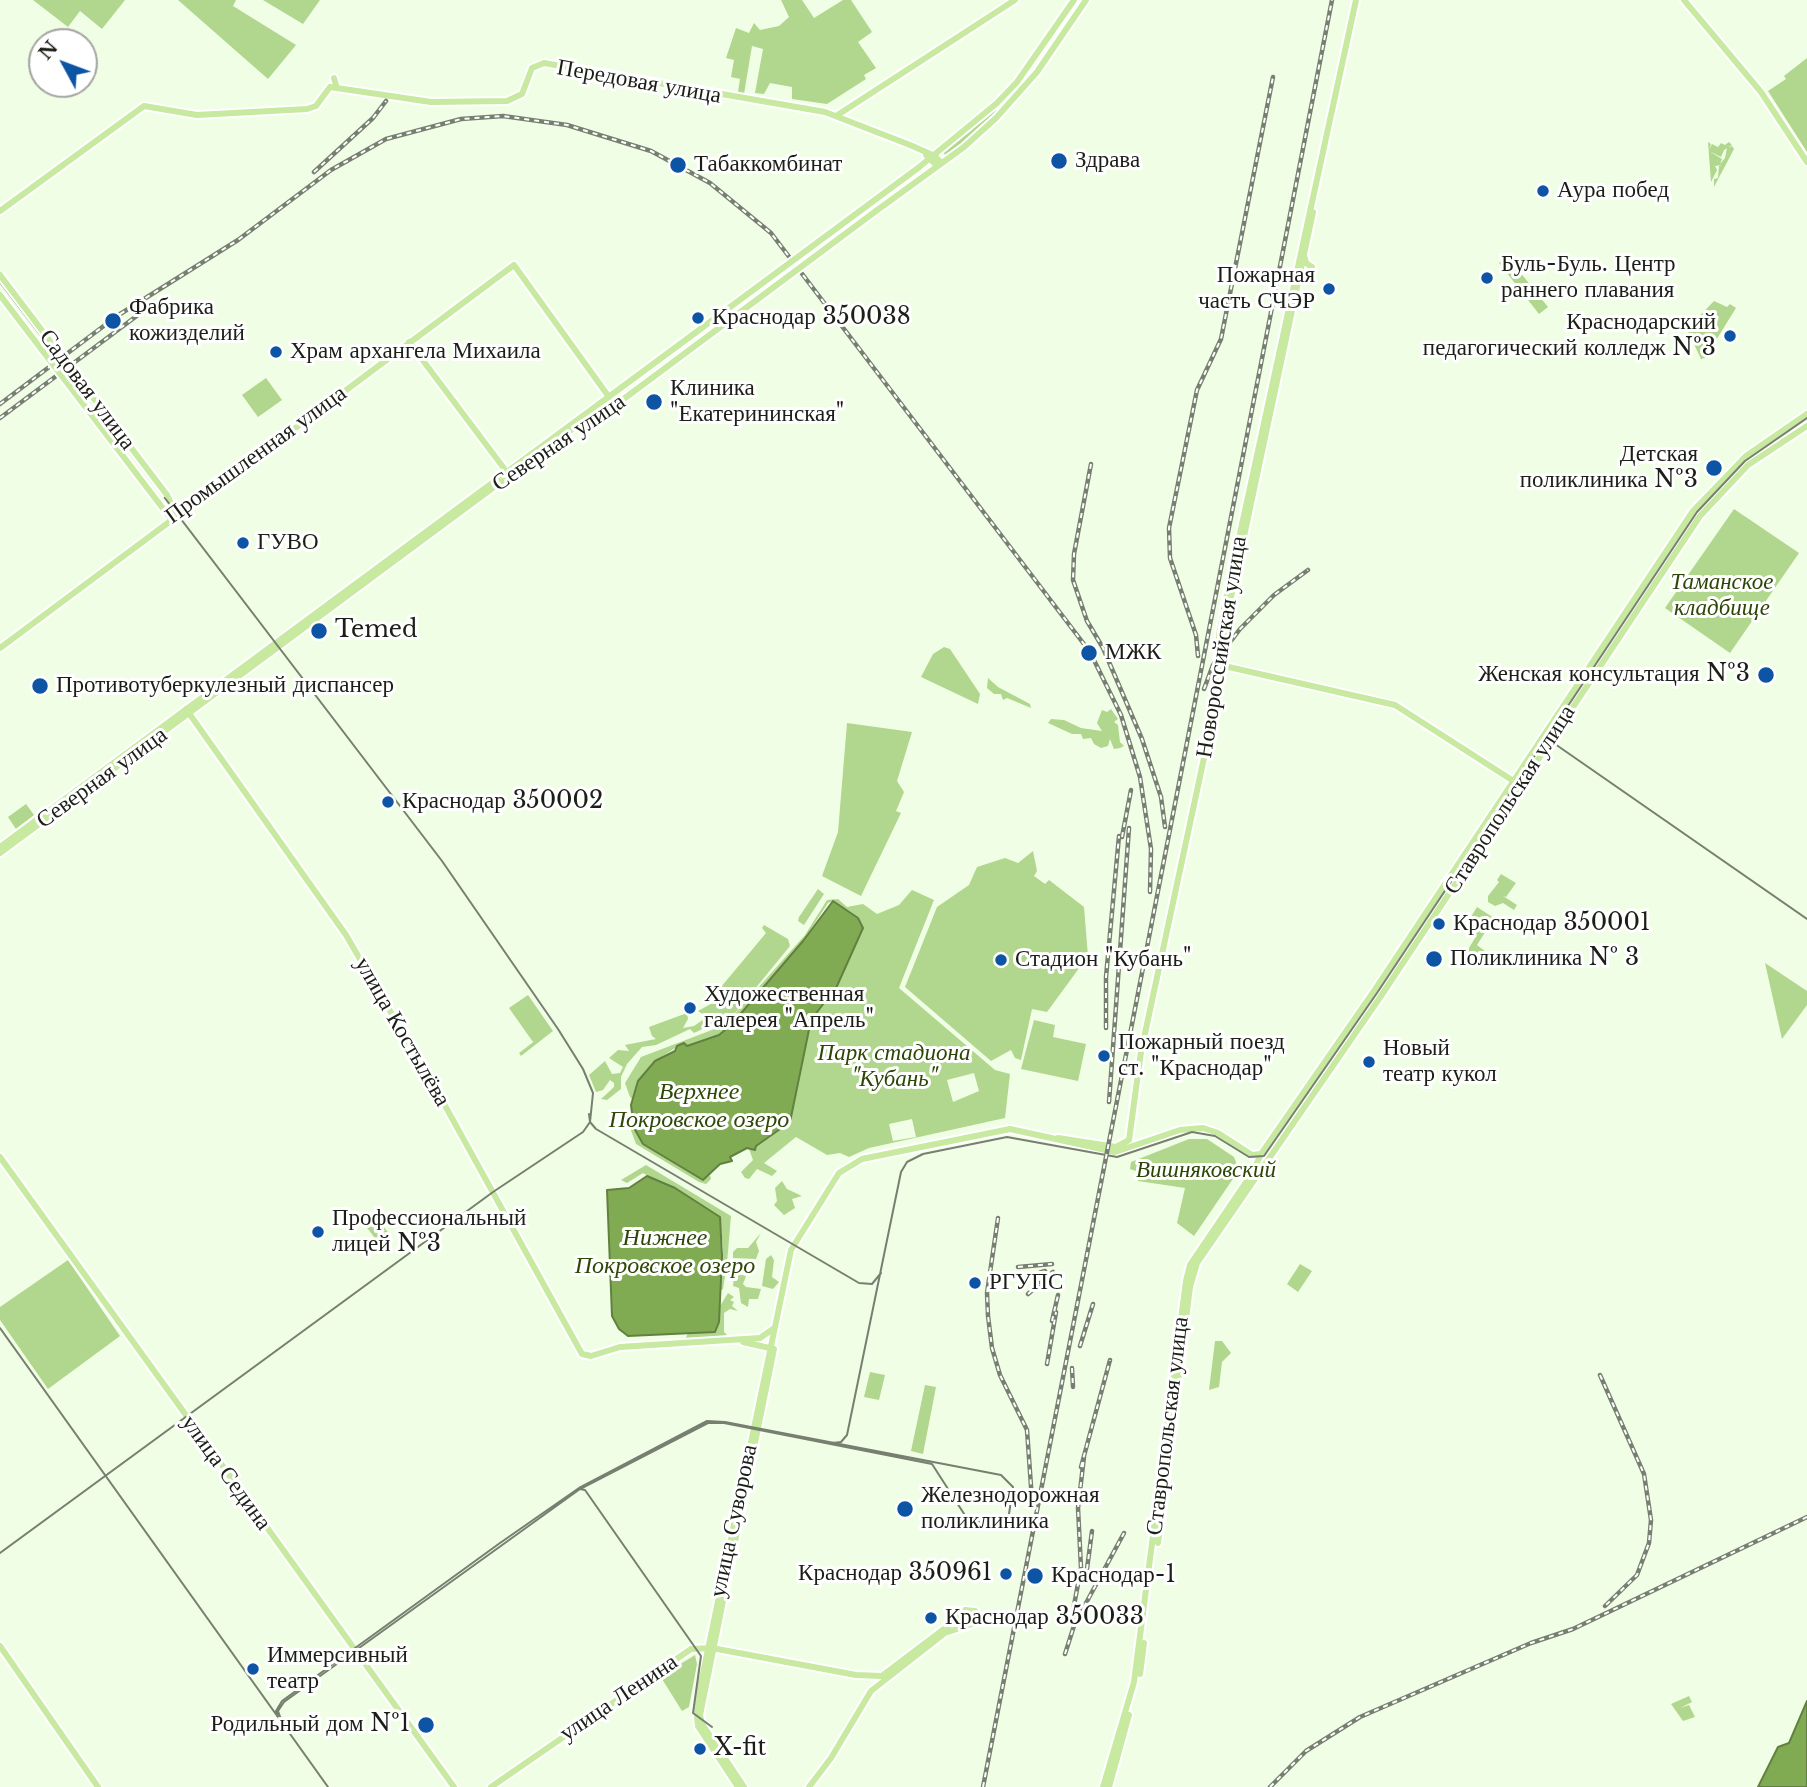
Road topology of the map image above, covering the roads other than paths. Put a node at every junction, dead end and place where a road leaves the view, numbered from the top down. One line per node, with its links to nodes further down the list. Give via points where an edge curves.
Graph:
1 (1009, 0): 7 (main road)
2 (1014, 0): 7 (main road)
3 (1074, 0): 9 (main road, Северная улица, via 1009,91)
4 (1086, 0): 11 (main road, Северная улица, via 1012,102)
5 (1358, 0): 14 (main road, Новороссийская улица); 27 (main road, Новороссийская улица, via 1244,510 1219,635)
6 (1684, 0): 10 (main road, via 1761,92)
7 (837, 115): 8 (main road, Передовая улица); 9 (main road, Передовая улица); 13 (main road, Передовая улица, via 545,65 535,69 521,99 505,104 436,105 333,88 307,109 212,115 144,106)
8 (920, 152): 9 (main road, Передовая улица); 12 (main road)
9 (933, 157): 11 (main road, Передовая улица); 12 (main road, Северная улица)
10 (1807, 162)
11 (939, 164): 22 (main road, Северная улица, bridge, via 625,398)
12 (918, 168): 19 (main road, Северная улица, bridge)
13 (0, 211)
14 (1304, 254): 15 (main road); 27 (main road, Новороссийская улица)
15 (1312, 267)
16 (0, 275): 23 (main road, Садовая улица, bridge)
17 (0, 295): 25 (main road, Садовая улица, bridge)
18 (409, 342): 19 (main road, Промышленная улица, via 514,265); 22 (main road); 24 (main road, Промышленная улица)
19 (609, 397): 22 (main road, Северная улица)
20 (1807, 414): 29 (main road, Ставропольская улица, via 1746,456 1701,500)
21 (1807, 426): 30 (main road, Ставропольская улица, via 1748,466 1706,509)
22 (508, 473): 28 (main road, Северная улица)
23 (174, 505): 24 (main road); 25 (main road, Садовая улица)
24 (185, 507): 25 (main road, Промышленная улица)
25 (173, 516): 26 (main road, Промышленная улица)
26 (0, 648)
27 (1220, 665): 29 (main road, via 1395,705); 33 (main road, Новороссийская улица, via 1141,1052 1129,1140 1116,1147)
28 (188, 711): 31 (main road, Северная улица); 32 (main road, Северная улица); 40 (main road, улица Костылёва, via 346,935 579,1350 587,1357 620,1348)
29 (1512, 780): 30 (main road); 35 (main road, Ставропольская улица)
30 (1519, 785): 38 (main road, Ставропольская улица, via 1380,998)
31 (0, 847)
32 (0, 853)
33 (1058, 1138): 34 (main road, via 1115,1152 1197,1128 1215,1131); 39 (main road, улица Суворова, via 1004,1129 862,1159 846,1167 832,1182 795,1245)
34 (1243, 1150): 35 (main road); 37 (main road)
35 (1261, 1154): 37 (main road, Ставропольская улица)
36 (0, 1157): 48 (main road, улица Седина)
37 (1257, 1164): 38 (main road, Ставропольская улица); 53 (main road, Ставропольская улица, via 1195,1256 1186,1277 1134,1682)
38 (1239, 1200): 53 (main road, Ставропольская улица, via 1191,1279 1141,1665)
39 (774, 1328): 40 (main road, via 760,1338); 41 (main road, улица Суворова)
40 (734, 1340): 41 (main road)
41 (772, 1349): 45 (main road, улица Суворова)
42 (961, 1614): 43 (main road); 43 (main road, via 970,1609 976,1613 975,1623); 45 (main road, via 882,1676)
43 (967, 1625): 52 (main road, via 945,1633 871,1691)
44 (0, 1646): 47 (main road)
45 (709, 1648): 49 (main road, улица Ленина, via 691,1649); 50 (main road, улица Суворова, via 696,1723); 51 (main road, улица Суворова, via 701,1721)
46 (0, 1654): 47 (main road)
47 (95, 1787)
48 (454, 1787)
49 (491, 1787)
50 (738, 1787)
51 (744, 1787)
52 (809, 1787)
53 (1106, 1787)

